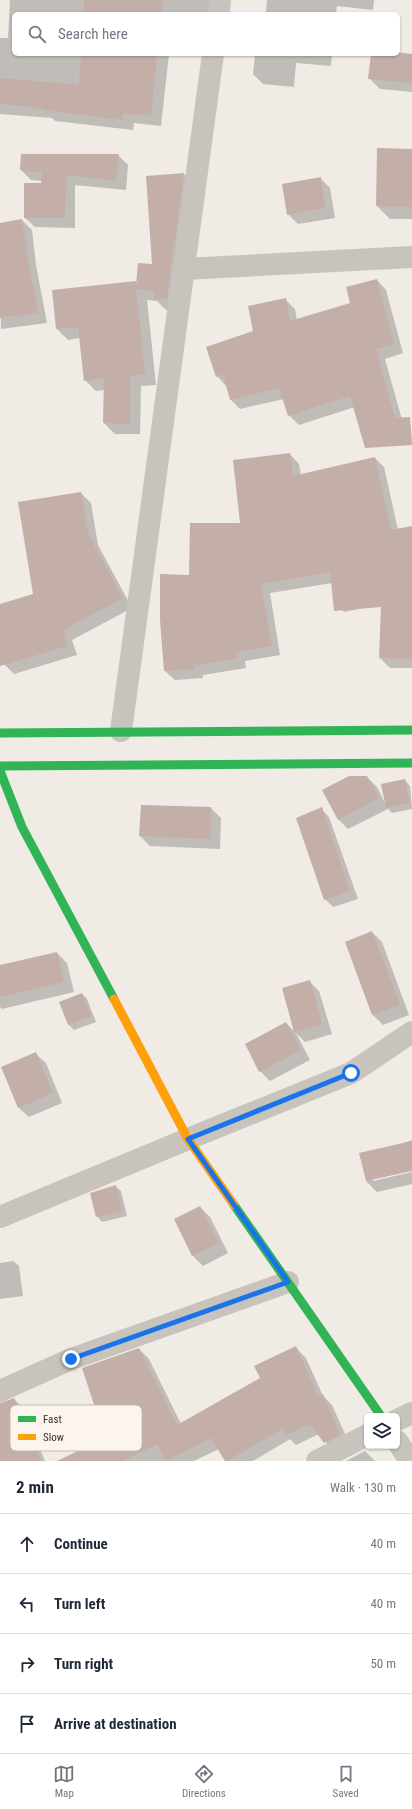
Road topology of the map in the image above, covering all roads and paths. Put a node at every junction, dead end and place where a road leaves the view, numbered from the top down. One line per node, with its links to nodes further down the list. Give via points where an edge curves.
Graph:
1 (220, 0): 2 (street)
2 (218, 12)
3 (213, 56): 5 (street)
4 (412, 257): 5 (street)
5 (185, 269): 6 (street)
6 (121, 730): 7 (main road); 8 (main road)
7 (412, 730)
8 (0, 733)
9 (412, 763): 10 (main road)
10 (0, 766)
11 (0, 771): 13 (main road, via 22,826)
12 (412, 1032): 13 (street, via 351,1073)
13 (188, 1139): 14 (street); 15 (main road)
14 (0, 1217)
15 (288, 1282): 16 (street, via 71,1359); 17 (main road)
16 (0, 1391)
17 (379, 1413)
18 (412, 1413): 19 (street)
19 (400, 1419)
20 (364, 1437): 22 (street)
21 (400, 1446): 23 (street)
22 (317, 1461)
23 (410, 1461)

